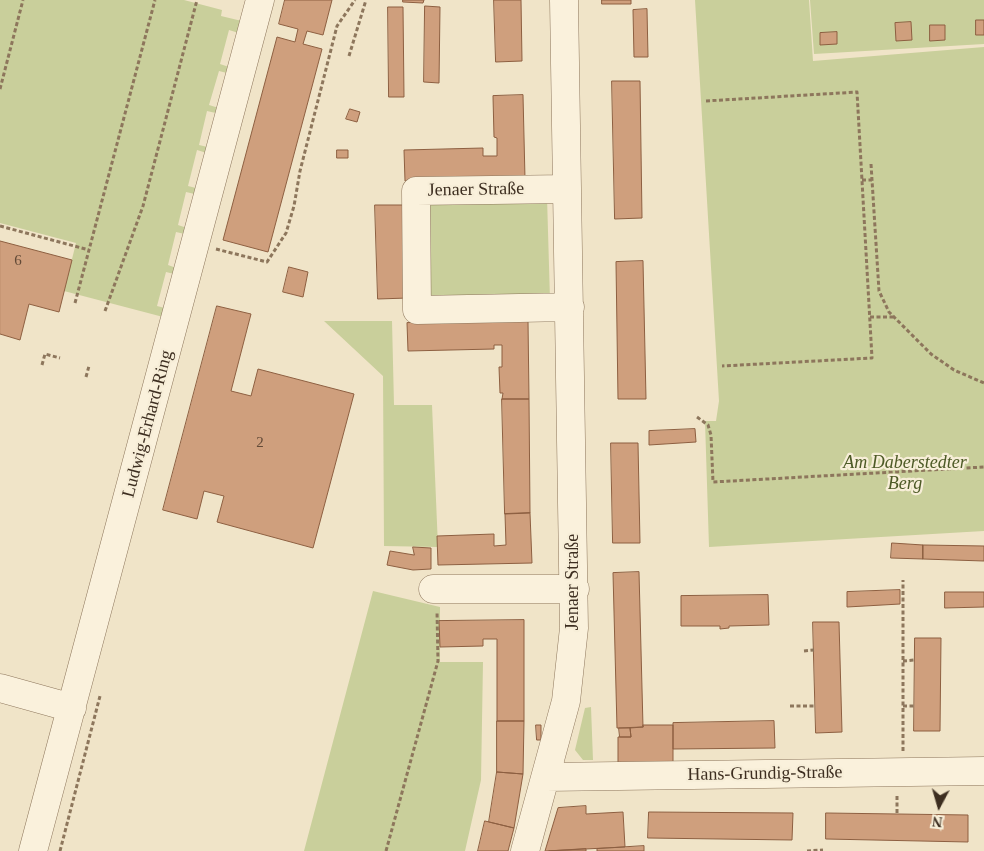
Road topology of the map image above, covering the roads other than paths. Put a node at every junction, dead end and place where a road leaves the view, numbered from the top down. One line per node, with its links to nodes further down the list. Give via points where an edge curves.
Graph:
1 (260, 0): 8 (street, Ludwig-Erhard-Ring)
2 (564, 0): 3 (street, Jenaer Straße)
3 (567, 189): 4 (street, Jenaer Straße); 4 (street, Jenaer Straße, via 416,191 416,310)
4 (570, 307): 6 (street, Jenaer Straße)
5 (435, 589): 6 (street)
6 (575, 589): 10 (street, Jenaer Straße, via 571,669 563,716)
7 (0, 688): 8 (street)
8 (72, 708): 11 (street, Ludwig-Erhard-Ring)
9 (984, 771): 10 (street, Hans-Grundig-Straße)
10 (546, 778): 12 (street, Jenaer Straße)
11 (38, 850)
12 (525, 851)

